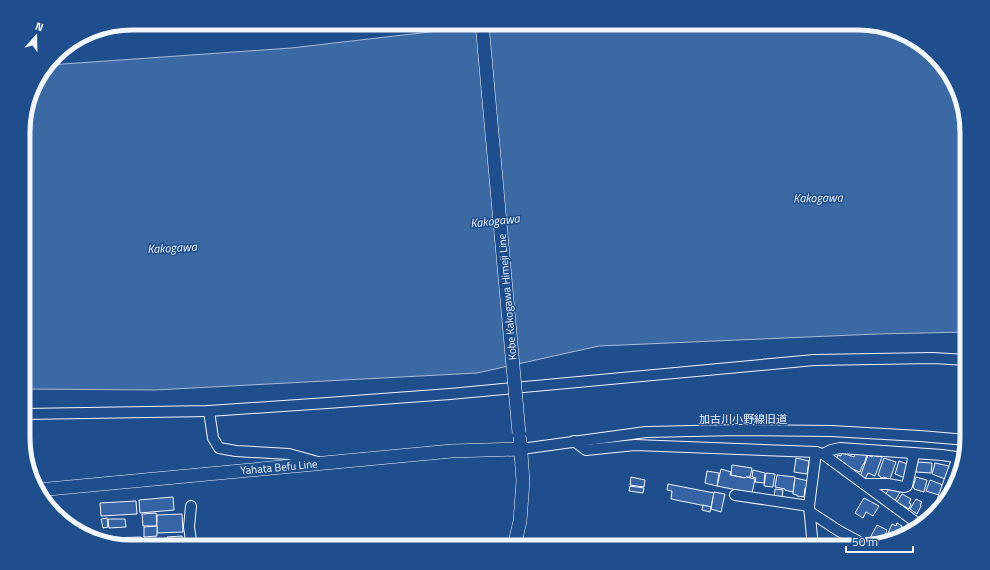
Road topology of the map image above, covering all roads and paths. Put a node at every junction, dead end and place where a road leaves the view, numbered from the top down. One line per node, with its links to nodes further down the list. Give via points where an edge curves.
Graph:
1 (483, 30): 7 (main road, Kobe Kakogawa Himeji Line, bridge)
2 (960, 360): 3 (street, via 814,360 450,394)
3 (209, 411): 4 (street); 11 (street, via 213,438 219,448 289,454)
4 (30, 414)
5 (960, 439): 6 (street, 加古川小野線旧道, via 831,431 739,430 646,432)
6 (574, 442): 7 (street, 加古川小野線旧道); 8 (street, via 586,450 635,445)
7 (521, 448): 11 (main road, Yahata Befu Line, via 452,451); 19 (main road, Kobe Kakogawa Himeji Line, via 523,481)
8 (820, 453): 9 (street, via 840,448); 12 (street); 16 (street)
9 (913, 453): 10 (street); 12 (street, via 907,486)
10 (958, 458)
11 (321, 463): 13 (main road, Yahata Befu Line)
12 (864, 484): 17 (street)
13 (44, 489)
14 (735, 495): 16 (street)
15 (191, 506): 18 (street)
16 (809, 509): 20 (street); 21 (street)
17 (916, 522)
18 (191, 540)
19 (516, 540)
20 (812, 540)
21 (858, 540)

